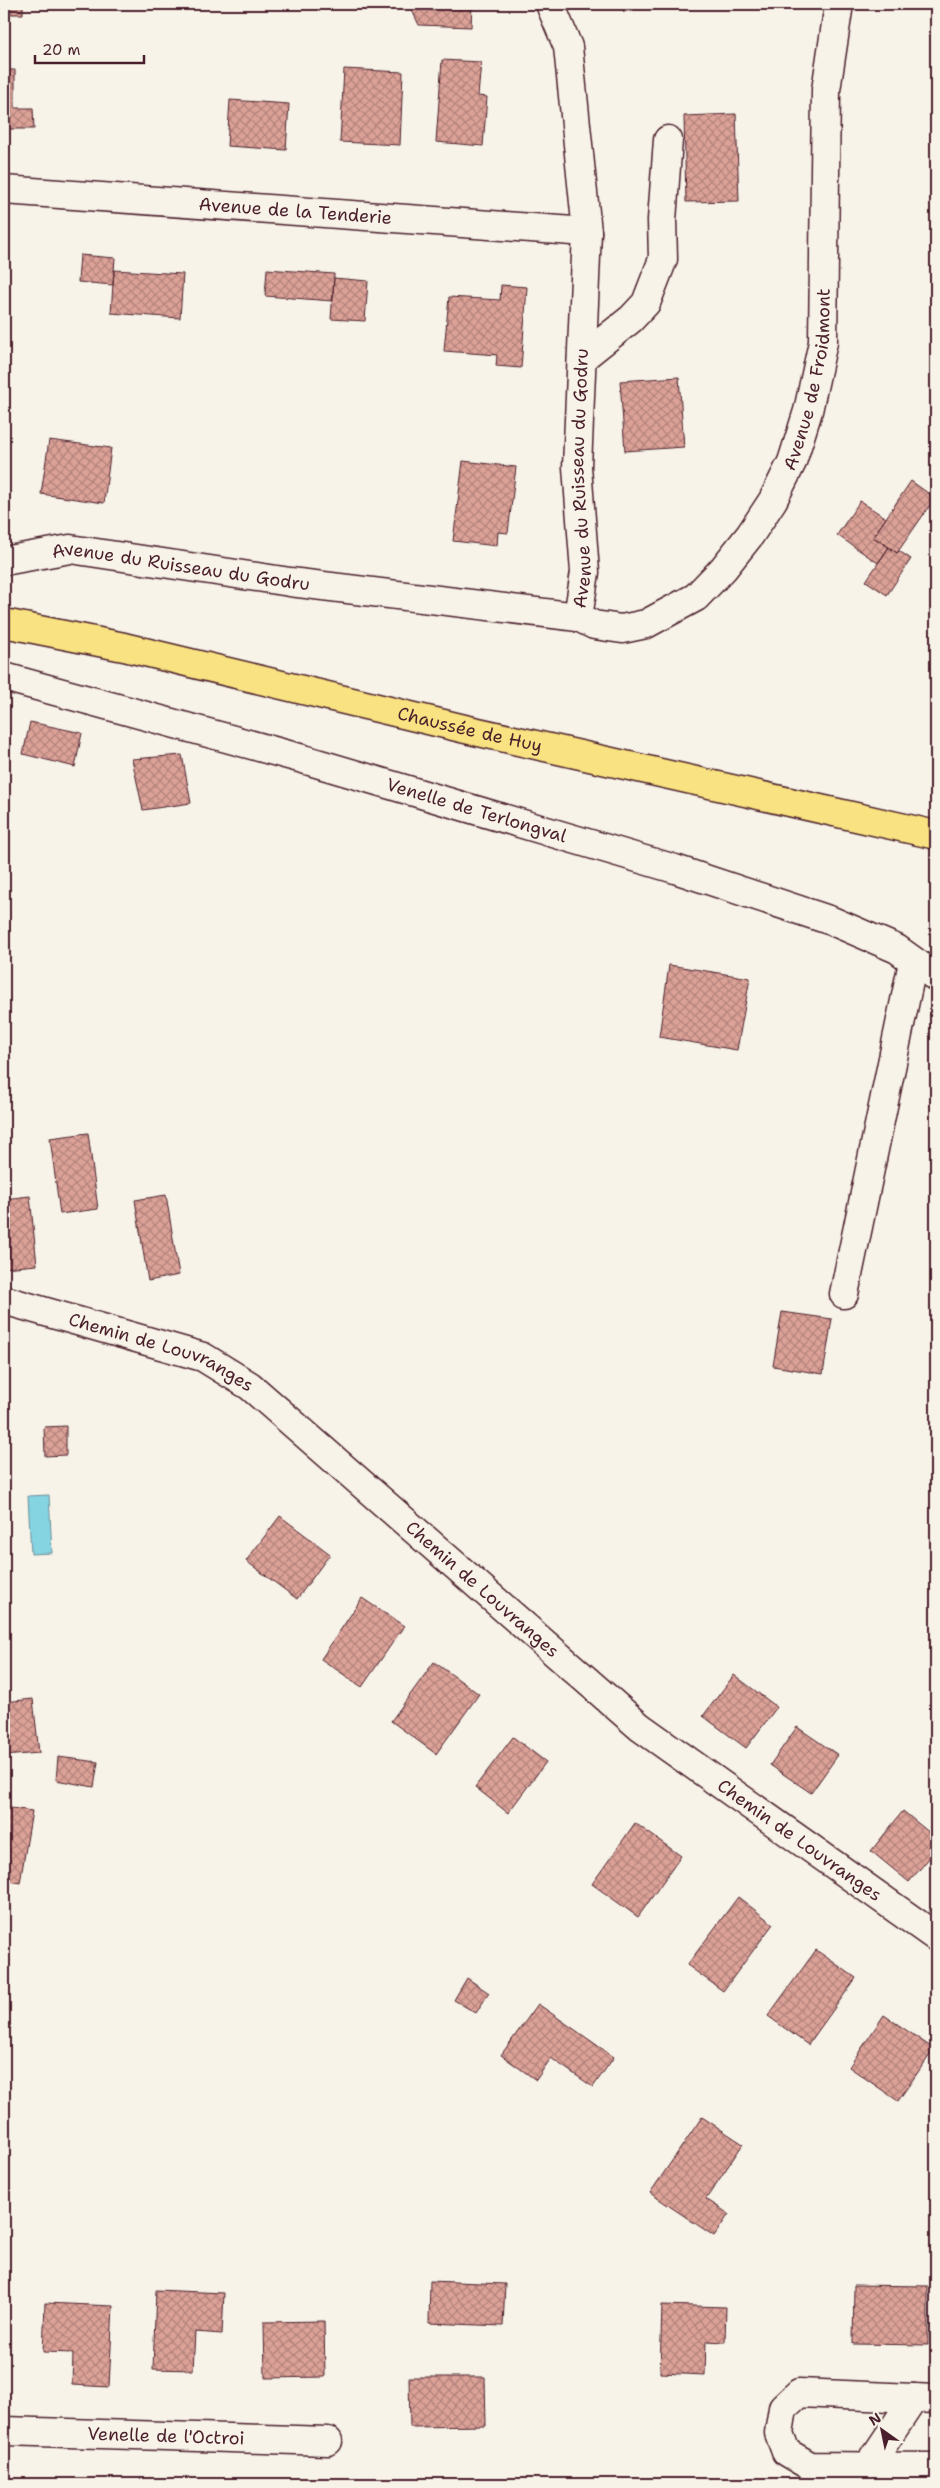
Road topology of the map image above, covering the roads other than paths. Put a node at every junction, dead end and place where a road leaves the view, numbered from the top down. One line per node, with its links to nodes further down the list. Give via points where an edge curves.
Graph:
1 (550, 4): 5 (street, Avenue du Ruisseau du Godru, via 568,47)
2 (839, 4): 8 (street, Avenue de Froidmont, via 826,90 823,342 808,412 792,462 773,500 750,534 723,570 696,597 646,624 622,629 594,625)
3 (668, 140): 6 (street, via 662,220 663,259 646,303)
4 (4, 190): 5 (street, Avenue de la Tenderie)
5 (586, 232): 6 (street, Avenue du Ruisseau du Godru)
6 (582, 358): 8 (street, Avenue du Ruisseau du Godru, via 577,467 585,572)
7 (4, 561): 8 (street, Avenue du Ruisseau du Godru, via 70,549 290,582)
8 (578, 617)
9 (4, 623): 11 (main road, Chaussée de Huy, via 124,647 475,731)
10 (4, 678): 12 (street, Venelle de Terlongval, via 303,759 675,869 832,921 897,949)
11 (936, 835)
12 (914, 962): 13 (street, Venelle de Terlongval); 14 (street)
13 (936, 977)
14 (844, 1294)
15 (4, 1300): 16 (street, Chemin de Louvranges, via 203,1357 250,1386 640,1727)
16 (936, 1936)
17 (925, 2398): 20 (street); 20 (street, via 799,2393 783,2408 779,2433 786,2452 810,2466)
18 (4, 2431): 19 (street, Venelle de l'Octroi)
19 (328, 2441)
20 (868, 2466): 21 (street)
21 (936, 2467)

